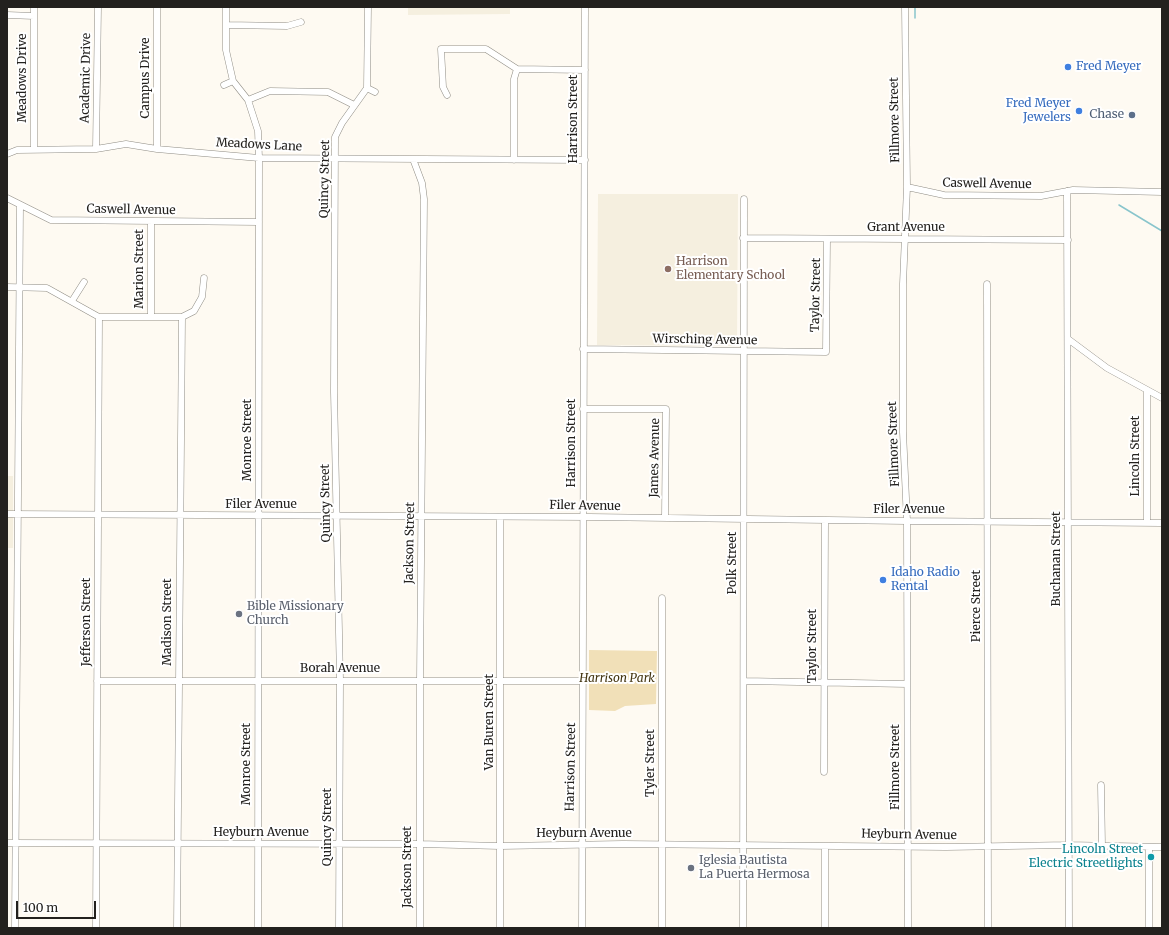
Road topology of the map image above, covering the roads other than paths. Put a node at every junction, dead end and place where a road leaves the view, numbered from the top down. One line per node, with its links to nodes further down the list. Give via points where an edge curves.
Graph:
1 (34, 7): 9 (street, Meadows Drive)
2 (98, 7): 22 (street, Academic Drive)
3 (157, 7): 23 (street, Campus Drive)
4 (226, 7): 11 (street, Monroe Street)
5 (368, 7): 16 (street)
6 (585, 7): 13 (street, Harrison Street)
7 (905, 7): 30 (street, Fillmore Street)
8 (7, 15): 9 (street)
9 (34, 16): 21 (street, Meadows Drive)
10 (301, 22): 11 (street, via 287,26)
11 (226, 25): 14 (street, Monroe Street, via 226,50)
12 (517, 69): 13 (street); 18 (street, via 486,49 441,49 443,88); 28 (street, via 514,79)
13 (585, 70): 29 (street, Harrison Street)
14 (233, 81): 15 (street); 19 (street, Monroe Street)
15 (224, 85)
16 (367, 88): 17 (street); 20 (street, Quincy Street)
17 (375, 92)
18 (447, 95)
19 (248, 100): 20 (street, via 270,91 328,92); 25 (street, Monroe Street, via 258,131)
20 (354, 105): 26 (street, Quincy Street, via 335,137)
21 (34, 148): 22 (street, Meadows Lane); 24 (street, Meadows Lane)
22 (96, 149): 23 (street, Meadows Lane, via 126,144)
23 (157, 149): 25 (street, Meadows Lane)
24 (7, 154)
25 (259, 158): 26 (street, Meadows Lane); 37 (street, Monroe Street)
26 (335, 159): 27 (street, Meadows Lane); 63 (street, Quincy Street, via 334,392)
27 (413, 159): 28 (street, Meadows Lane); 64 (street, Jackson Street, via 422,183 424,199)
28 (514, 160): 29 (street, Meadows Lane)
29 (585, 160): 52 (street, Harrison Street)
30 (907, 187): 31 (street, Caswell Avenue, via 944,195 1041,196); 40 (street, Fillmore Street)
31 (1068, 191): 32 (street, Caswell Avenue); 41 (street, Buchanan Street)
32 (1162, 192)
33 (7, 198): 35 (street, Caswell Avenue)
34 (744, 199): 38 (street, Polk Street)
35 (20, 205): 36 (street, Caswell Avenue, via 51,220); 46 (street)
36 (151, 221): 37 (street, Caswell Avenue); 49 (street, Marion Street)
37 (259, 222): 62 (street, Monroe Street)
38 (743, 238): 39 (street, Grant Avenue); 53 (street, Polk Street)
39 (828, 239): 40 (street, Grant Avenue); 54 (street, Taylor Street)
40 (905, 239): 41 (street, Grant Avenue); 72 (street, Fillmore Street, via 903,432)
41 (1068, 240): 51 (street, Buchanan Street)
42 (204, 278): 50 (street, via 202,297 194,311)
43 (84, 282): 47 (street)
44 (986, 284): 70 (street, Pierce Street)
45 (7, 287): 46 (street)
46 (20, 287): 47 (street, via 47,288); 59 (street)
47 (72, 301): 48 (street)
48 (99, 317): 49 (street); 60 (street, Jefferson Street)
49 (151, 317): 50 (street)
50 (182, 317): 61 (street, Madison Street)
51 (1068, 338): 55 (street, via 1107,368); 71 (street, Buchanan Street)
52 (583, 349): 53 (street, Wirsching Avenue); 57 (street, Harrison Street)
53 (744, 352): 54 (street, Wirsching Avenue); 68 (street, Polk Street)
54 (826, 352)
55 (1147, 390): 56 (street); 73 (street, Lincoln Street)
56 (1162, 398)
57 (583, 409): 66 (street, Harrison Street); 67 (street, James Avenue, via 666,409)
58 (7, 514): 59 (street, Filer Avenue)
59 (19, 514): 60 (street, Filer Avenue); 90 (street)
60 (99, 515): 61 (street, Filer Avenue); 80 (street, Jefferson Street)
61 (180, 515): 62 (street, Filer Avenue); 83 (street, Madison Street)
62 (259, 516): 63 (street, Filer Avenue); 81 (street, Monroe Street)
63 (337, 516): 64 (street, Filer Avenue); 76 (street, Quincy Street)
64 (422, 517): 65 (street, Filer Avenue); 77 (street, Jackson Street)
65 (500, 517): 66 (street, Filer Avenue); 78 (street, Van Buren Street)
66 (583, 517): 67 (street, Filer Avenue); 79 (street, Harrison Street)
67 (665, 518): 68 (street, Filer Avenue)
68 (744, 519): 69 (street, Filer Avenue); 82 (street, Polk Street)
69 (825, 520): 72 (street, Filer Avenue); 84 (street, Taylor Street)
70 (988, 521): 71 (street, Filer Avenue); 72 (street, Filer Avenue); 103 (street, Pierce Street)
71 (1068, 521): 73 (street, Filer Avenue); 96 (street, Buchanan Street)
72 (908, 522): 85 (street, Fillmore Street)
73 (1147, 522): 74 (street, Filer Avenue)
74 (1162, 522)
75 (662, 598): 98 (street, Tyler Street)
76 (340, 680): 77 (street, Borah Avenue); 81 (street, Borah Avenue); 93 (street, Quincy Street)
77 (420, 680): 78 (street, Borah Avenue); 94 (street, Jackson Street)
78 (501, 680): 79 (street, Borah Avenue); 97 (street, Van Buren Street)
79 (583, 680): 95 (street, Harrison Street)
80 (97, 681): 83 (street, Borah Avenue); 88 (street, Jefferson Street)
81 (259, 681): 83 (street, Borah Avenue); 92 (street, Monroe Street)
82 (744, 681): 84 (street); 99 (street, Polk Street)
83 (179, 682): 91 (street, Madison Street)
84 (824, 682): 85 (street); 86 (street, Taylor Street)
85 (907, 684): 101 (street, Fillmore Street)
86 (824, 772)
87 (1101, 785): 102 (street)
88 (96, 842): 90 (street, Heyburn Avenue); 91 (street, Heyburn Avenue); 107 (street, Jefferson Street)
89 (7, 843): 90 (street, Heyburn Avenue)
90 (16, 843): 106 (street)
91 (178, 844): 92 (street, Heyburn Avenue); 108 (street, Madison Street)
92 (258, 844): 93 (street, Heyburn Avenue); 109 (street, Monroe Street)
93 (339, 844): 94 (street, Heyburn Avenue); 110 (street, Quincy Street)
94 (419, 844): 97 (street, Heyburn Avenue); 111 (street, Jackson Street)
95 (582, 844): 97 (street, Heyburn Avenue); 98 (street, Heyburn Avenue); 113 (street, Harrison Street)
96 (1069, 845): 102 (street, Heyburn Avenue); 103 (street, Heyburn Avenue); 119 (street, Buchanan Street)
97 (500, 846): 112 (street, Van Buren Street)
98 (663, 846): 99 (street, Heyburn Avenue); 114 (street, Tyler Street)
99 (743, 846): 100 (street, Heyburn Avenue); 115 (street, Polk Street)
100 (825, 846): 101 (street, Heyburn Avenue); 116 (street)
101 (907, 846): 103 (street, Heyburn Avenue); 117 (street, Fillmore Street)
102 (1102, 846): 104 (street, Heyburn Avenue)
103 (989, 847): 118 (street, Pierce Street)
104 (1149, 847): 105 (street, Heyburn Avenue); 120 (street)
105 (1162, 847)
106 (15, 928)
107 (96, 928)
108 (177, 928)
109 (258, 928)
110 (339, 928)
111 (420, 928)
112 (500, 928)
113 (582, 928)
114 (662, 928)
115 (743, 928)
116 (825, 928)
117 (908, 928)
118 (988, 928)
119 (1069, 928)
120 (1149, 928)

